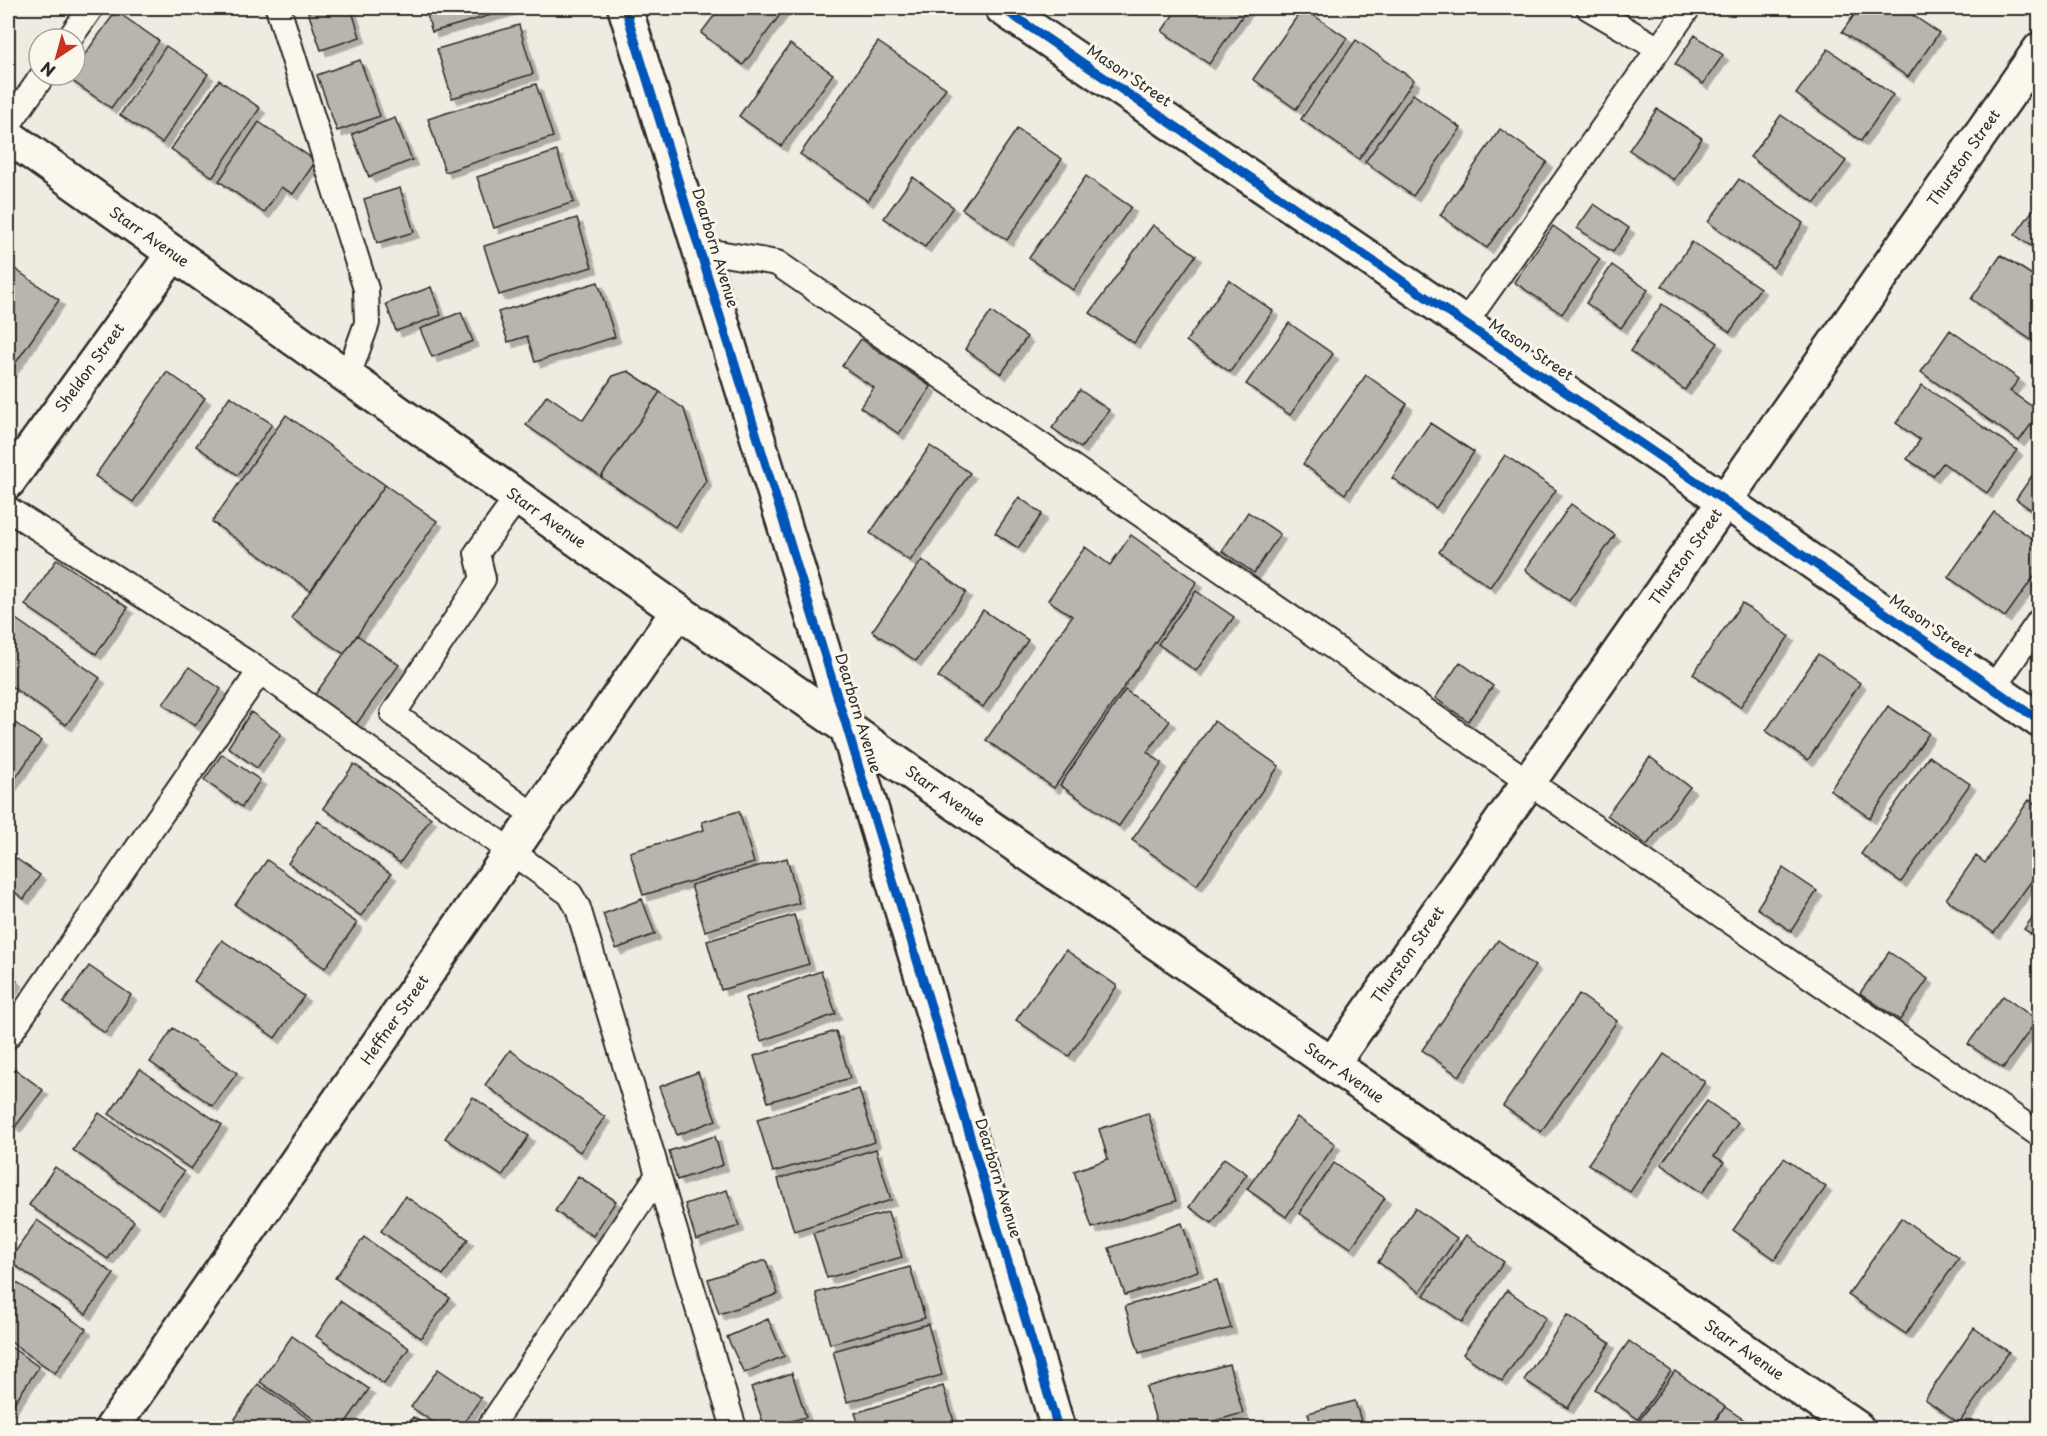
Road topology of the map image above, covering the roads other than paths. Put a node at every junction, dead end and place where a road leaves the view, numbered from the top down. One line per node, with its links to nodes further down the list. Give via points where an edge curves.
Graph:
1 (91, 8): 7 (lane)
2 (278, 8): 16 (lane, via 366,289 367,323)
3 (625, 8): 13 (street, Dearborn Avenue)
4 (1002, 8): 15 (street, Mason Street)
5 (1589, 8): 8 (lane)
6 (1688, 8): 8 (lane)
7 (78, 27)
8 (1659, 49): 15 (lane)
9 (2040, 49): 19 (street, Thurston Street)
10 (35, 87): 11 (lane)
11 (8, 125)
12 (8, 136): 14 (street, Starr Avenue)
13 (700, 250): 26 (street, Dearborn Avenue); 27 (lane, via 777,263)
14 (172, 254): 16 (street, Starr Avenue); 17 (street, Sheldon Street)
15 (1465, 323): 19 (street, Mason Street)
16 (348, 376): 18 (street, Starr Avenue)
17 (8, 482)
18 (517, 498): 21 (street, Starr Avenue); 28 (lane, via 477,553 483,579 393,714)
19 (1725, 501): 24 (street, Mason Street); 27 (street, Thurston Street)
20 (8, 509): 23 (lane)
21 (678, 611): 26 (street, Starr Avenue); 28 (street, Heffner Street)
22 (2040, 620): 24 (lane)
23 (260, 671): 29 (lane); 30 (lane)
24 (1993, 688): 25 (street, Mason Street)
25 (2040, 721)
26 (847, 728): 31 (street, Starr Avenue); 37 (street, Dearborn Avenue)
27 (1529, 782): 31 (street, Thurston Street); 32 (lane)
28 (536, 817): 29 (street, Heffner Street)
29 (512, 850): 33 (lane, via 570,894 578,908); 34 (street, Heffner Street)
30 (8, 1036)
31 (1332, 1064): 38 (street, Starr Avenue)
32 (2040, 1135)
33 (658, 1175): 35 (lane); 36 (lane)
34 (112, 1428)
35 (489, 1428)
36 (734, 1428)
37 (1058, 1428)
38 (1857, 1428)

